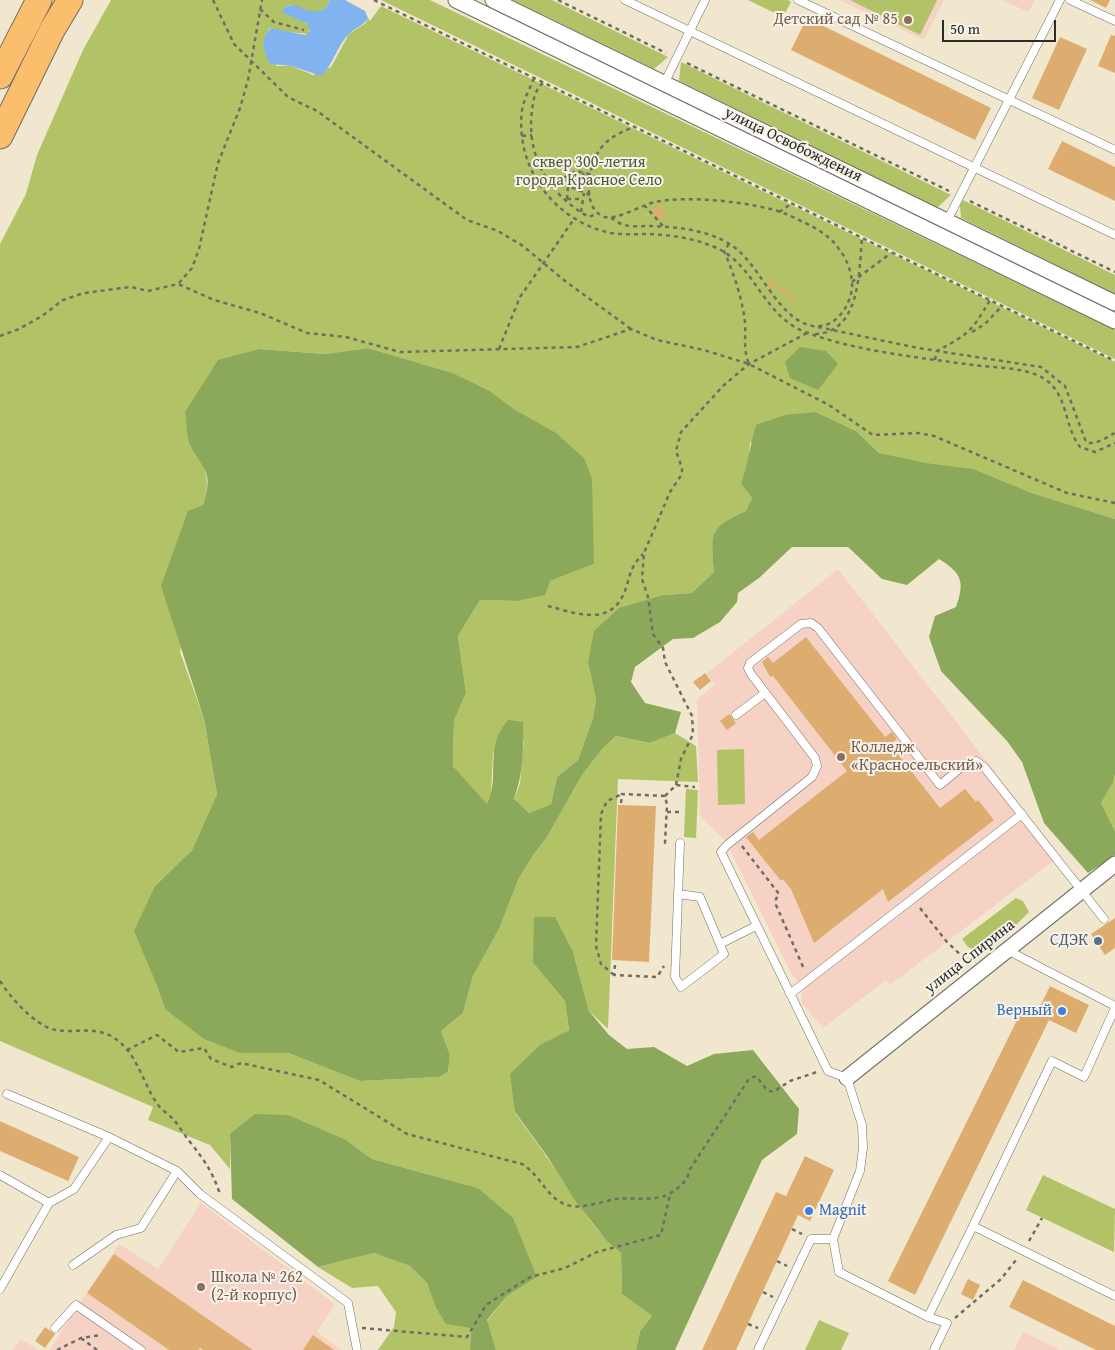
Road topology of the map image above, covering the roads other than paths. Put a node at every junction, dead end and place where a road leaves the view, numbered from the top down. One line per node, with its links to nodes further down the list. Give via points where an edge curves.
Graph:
1 (39, 0): 12 (highway)
2 (70, 0): 16 (highway)
3 (456, 0): 14 (street, улица Освобождения)
4 (493, 0): 13 (street, улица Освобождения)
5 (625, 0): 11 (lane)
6 (705, 0): 11 (lane)
7 (798, 0): 15 (lane)
8 (1060, 0): 15 (lane)
9 (1070, 0): 10 (lane)
10 (1115, 21)
11 (689, 31): 13 (lane); 18 (lane)
12 (0, 76)
13 (664, 84): 14 (lane); 19 (street, улица Освобождения)
14 (657, 99): 21 (street, улица Освобождения)
15 (1010, 102): 17 (lane); 18 (lane)
16 (0, 136)
17 (1115, 150)
18 (975, 167): 19 (lane); 20 (lane)
19 (947, 222): 21 (lane); 22 (street, улица Освобождения)
20 (1115, 235)
21 (940, 236): 23 (street, улица Освобождения)
22 (1115, 303)
23 (1115, 321)
24 (765, 693): 25 (lane); 26 (lane, via 750,674 750,663 801,624 811,623 940,785 964,765 976,761); 32 (lane, via 815,758 817,766 812,777 721,852)
25 (736, 715)
26 (1022, 814): 29 (lane); 35 (lane)
27 (680, 844): 30 (lane)
28 (1115, 864): 29 (street, улица Спирина)
29 (1082, 891): 31 (lane); 34 (street, улица Спирина)
30 (678, 894): 33 (lane, via 700,897); 33 (lane, via 675,977 681,987 724,954)
31 (1104, 919)
32 (756, 926): 33 (lane); 35 (lane)
33 (720, 944)
34 (1007, 950): 36 (lane); 37 (street, улица Спирина)
35 (790, 994): 37 (lane, via 828,1070)
36 (1115, 1007): 43 (lane, via 1084,1077 1052,1061)
37 (846, 1078): 44 (lane, via 862,1125 864,1148 860,1171)
38 (7, 1094): 39 (lane)
39 (109, 1137): 40 (lane); 42 (lane, via 74,1189)
40 (176, 1171): 45 (lane, via 141,1228 116,1235); 51 (lane, via 200,1194 348,1303)
41 (0, 1175): 42 (lane)
42 (49, 1203): 46 (lane)
43 (973, 1226): 47 (lane); 48 (lane)
44 (833, 1240): 48 (lane, via 839,1272); 52 (lane, via 812,1239)
45 (73, 1265)
46 (0, 1289)
47 (1115, 1296)
48 (928, 1316): 53 (lane, via 947,1323)
49 (55, 1328): 50 (lane, via 76,1305)
50 (141, 1350)
51 (357, 1350)
52 (758, 1350)
53 (934, 1350)

